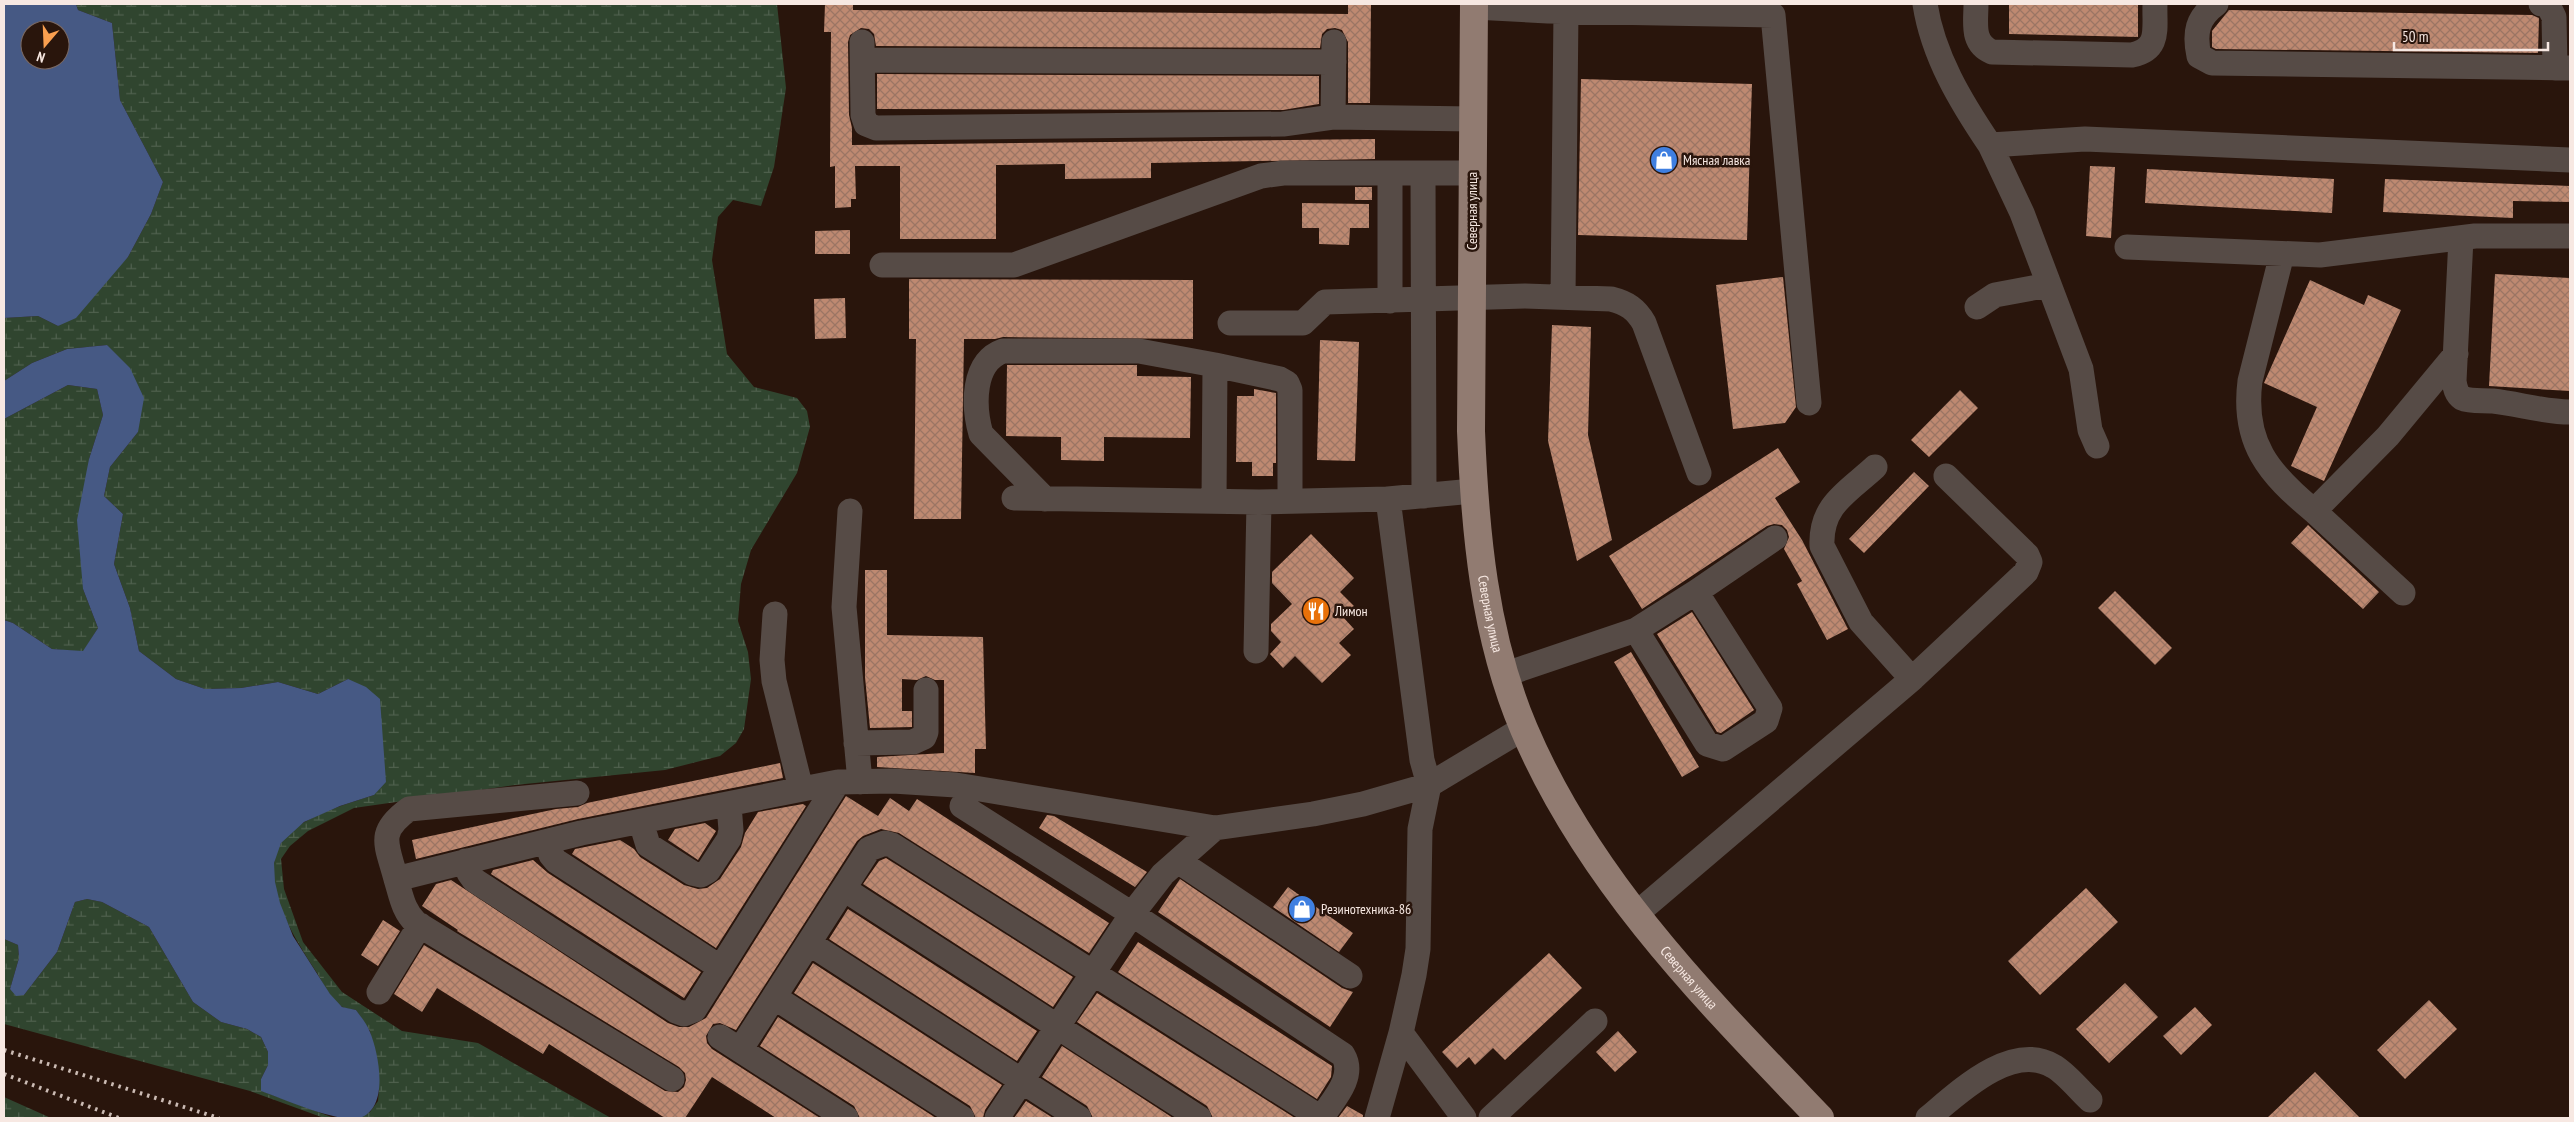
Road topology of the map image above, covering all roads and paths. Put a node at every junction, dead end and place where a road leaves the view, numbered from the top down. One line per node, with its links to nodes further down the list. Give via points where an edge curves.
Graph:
1 (1925, 4): 11 (lane, via 1945,68)
2 (1976, 4): 3 (lane, via 1978,42 1992,52 2132,55 2149,49 2154,42)
3 (2155, 4)
4 (2216, 4): 8 (lane, via 2205,12 2198,26 2199,56 2212,63)
5 (2540, 4): 8 (lane, via 2548,5 2553,11)
6 (1474, 5): 7 (lane); 10 (main road, Северная улица)
7 (1566, 11): 22 (lane); 30 (lane, via 1773,15)
8 (2562, 68)
9 (1333, 117): 9 (lane, via 1334,52 862,51 863,115 866,124 876,128 1283,124); 10 (lane)
10 (1473, 119): 15 (main road, Северная улица)
11 (1990, 146): 12 (lane, via 2085,139); 21 (lane, via 2022,213)
12 (2570, 160)
13 (1390, 173): 14 (lane); 20 (lane, via 1261,176 1014,265); 24 (lane)
14 (1423, 173): 15 (lane); 25 (lane)
15 (1472, 173): 23 (main road, Северная улица)
16 (2570, 236): 17 (lane, via 2503,234)
17 (2461, 238): 19 (lane, via 2339,253); 28 (lane)
18 (2127, 247): 19 (lane)
19 (2282, 254): 45 (lane, via 2250,381 2250,425 2257,447 2270,470 2284,487)
20 (882, 265)
21 (2049, 285): 26 (lane, via 1995,295); 32 (lane, via 2081,369 2090,430)
22 (1563, 297): 23 (lane); 34 (lane, via 1611,298 1636,310 1644,323)
23 (1472, 298): 25 (lane); 36 (main road, Северная улица, via 1470,431)
24 (1390, 301): 25 (lane); 27 (lane, via 1325,302 1303,323)
25 (1423, 301): 37 (lane)
26 (1977, 307)
27 (1230, 323)
28 (2456, 354): 31 (lane, via 2454,381 2456,392 2461,397); 45 (lane, via 2400,423)
29 (1215, 365): 39 (lane, via 1139,351 1004,350 994,354 984,364 977,387 980,434); 41 (lane); 43 (lane, via 1287,383 1290,390)
30 (1809, 403)
31 (2570, 412)
32 (2097, 446)
33 (1876, 466): 53 (lane, via 1829,509 1821,532 1822,546 1861,622)
34 (1699, 473)
35 (1946, 476): 53 (lane, via 2026,554 2030,562 2026,572)
36 (1474, 491): 37 (lane); 52 (main road, Северная улица, via 1490,616)
37 (1424, 496): 40 (lane)
38 (1014, 498): 39 (lane)
39 (1045, 499): 41 (lane)
40 (1388, 499): 43 (lane); 58 (lane, via 1387,511 1422,760)
41 (1214, 501): 42 (lane)
42 (1259, 502): 43 (lane); 51 (lane)
43 (1290, 502)
44 (850, 511): 56 (lane, via 844,607)
45 (2314, 511): 48 (lane)
46 (1775, 538): 47 (lane)
47 (1696, 592): 50 (lane); 50 (lane, via 1770,708 1766,721 1723,749 1707,744)
48 (2403, 593)
49 (775, 614): 59 (lane, via 774,681)
50 (1636, 630): 52 (lane)
51 (1256, 651)
52 (1506, 674): 55 (main road, Северная улица)
53 (1912, 679): 71 (lane)
54 (926, 690): 56 (lane, via 924,737 913,742)
55 (1524, 728): 58 (lane); 71 (main road, Северная улица, via 1561,805)
56 (856, 743): 57 (lane)
57 (849, 782): 59 (lane); 64 (lane, via 917,781 956,785); 74 (lane)
58 (1429, 785): 64 (lane, via 1330,811); 81 (lane, via 1420,829 1418,949)
59 (801, 790): 61 (lane)
60 (577, 793): 68 (lane, via 409,809 388,829 386,840)
61 (729, 805): 63 (lane); 63 (lane, via 731,830 728,839 708,871 701,875 692,873 648,845)
62 (962, 806): 70 (lane)
63 (641, 822): 65 (lane)
64 (1215, 828): 67 (lane)
65 (547, 842): 66 (lane); 74 (lane, via 556,861)
66 (466, 861): 68 (lane); 74 (lane, via 474,880 676,1011 684,1014 694,1010)
67 (1178, 861): 70 (lane, via 1163,874); 76 (lane)
68 (396, 879): 72 (lane, via 408,916)
69 (844, 889): 73 (lane); 75 (lane, via 869,849 885,842); 80 (lane)
70 (1132, 914): 75 (lane); 90 (lane, via 1343,1055 1348,1063 1347,1074)
71 (1635, 915): 94 (main road, Северная улица)
72 (420, 925): 77 (lane); 82 (lane)
73 (809, 943): 78 (lane); 83 (lane)
74 (721, 968)
75 (1093, 973): 80 (lane); 90 (lane)
76 (1350, 976)
77 (379, 992)
78 (774, 997): 85 (lane, via 730,1043); 86 (lane)
79 (1595, 1021): 93 (lane)
80 (1057, 1027): 83 (lane); 89 (lane)
81 (1401, 1033): 91 (lane); 92 (lane)
82 (672, 1079)
83 (1022, 1081): 87 (lane); 88 (lane)
84 (2090, 1100): 95 (lane, via 2053,1066 2037,1060 2016,1062 1995,1068 1975,1079)
85 (846, 1118)
86 (962, 1118)
87 (997, 1118)
88 (1079, 1118)
89 (1199, 1118)
90 (1321, 1118)
91 (1377, 1118)
92 (1464, 1118)
93 (1491, 1118)
94 (1820, 1118)
95 (1928, 1118)

